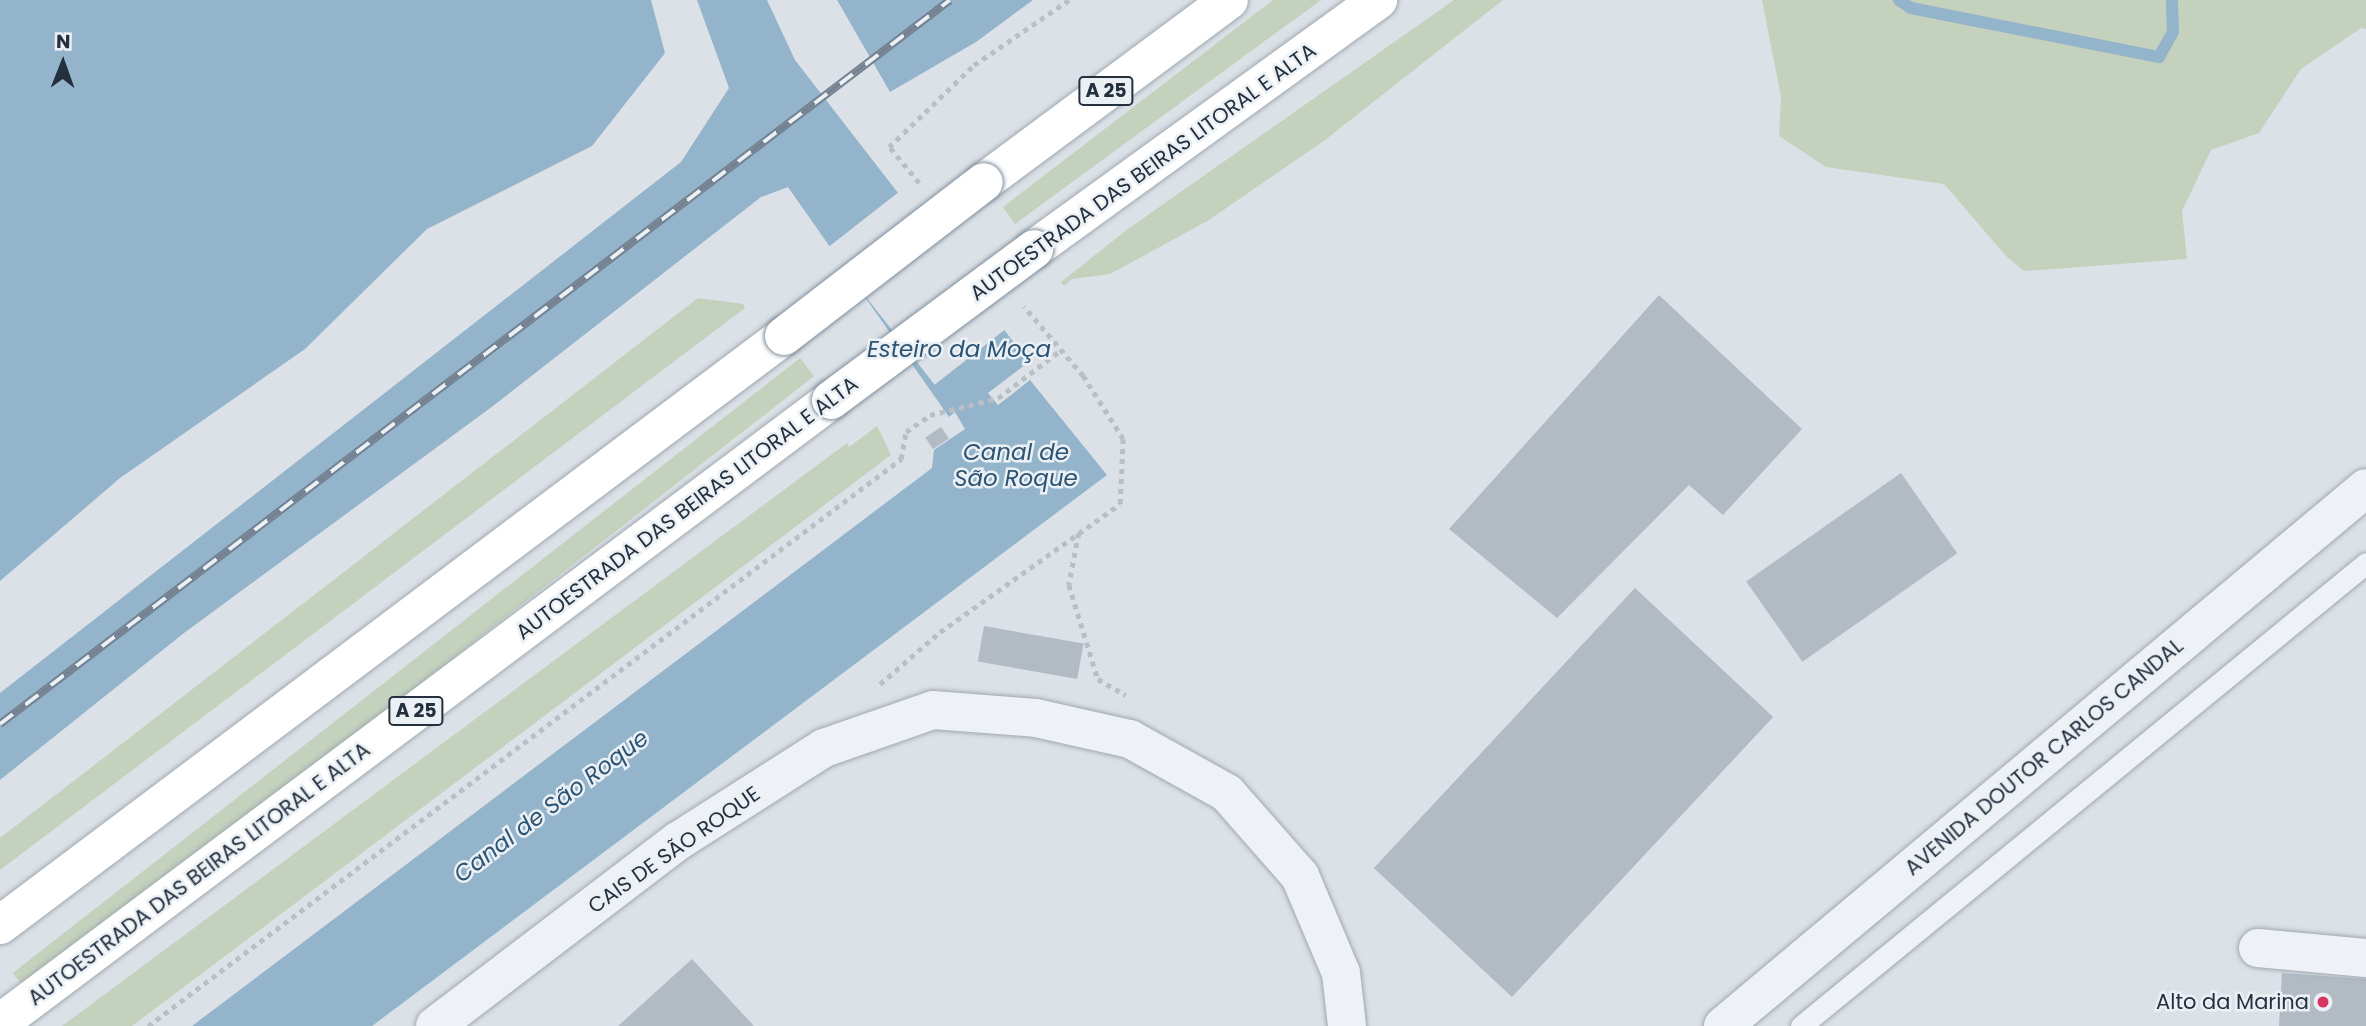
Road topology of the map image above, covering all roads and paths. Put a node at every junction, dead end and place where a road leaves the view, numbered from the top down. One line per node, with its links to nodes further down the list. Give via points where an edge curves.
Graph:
1 (1069, 0): 4 (path, via 974,65 889,147)
2 (1229, 0): 10 (highway, A 25, bridge)
3 (1378, 0): 13 (highway, AUTOESTRADA DAS BEIRAS LITORAL E ALTA / A 25, bridge, via 1034,249)
4 (923, 187)
5 (1018, 299): 6 (path)
6 (1061, 350): 9 (path, via 1123,439 1120,504 940,632); 14 (path, via 998,398 930,415 906,432 901,459)
7 (2366, 488): 17 (street, AVENIDA DOUTOR CARLOS CANDAL)
8 (2366, 563): 18 (lane)
9 (877, 688)
10 (0, 925)
11 (2258, 948): 12 (street)
12 (2366, 958)
13 (0, 1023)
14 (148, 1026)
15 (435, 1026): 16 (street, CAIS DE SÃO ROQUE, via 678,841 824,748 933,710 1036,718 1130,739 1227,793 1300,876 1341,973)
16 (1347, 1026)
17 (1723, 1026)
18 (1801, 1026)

